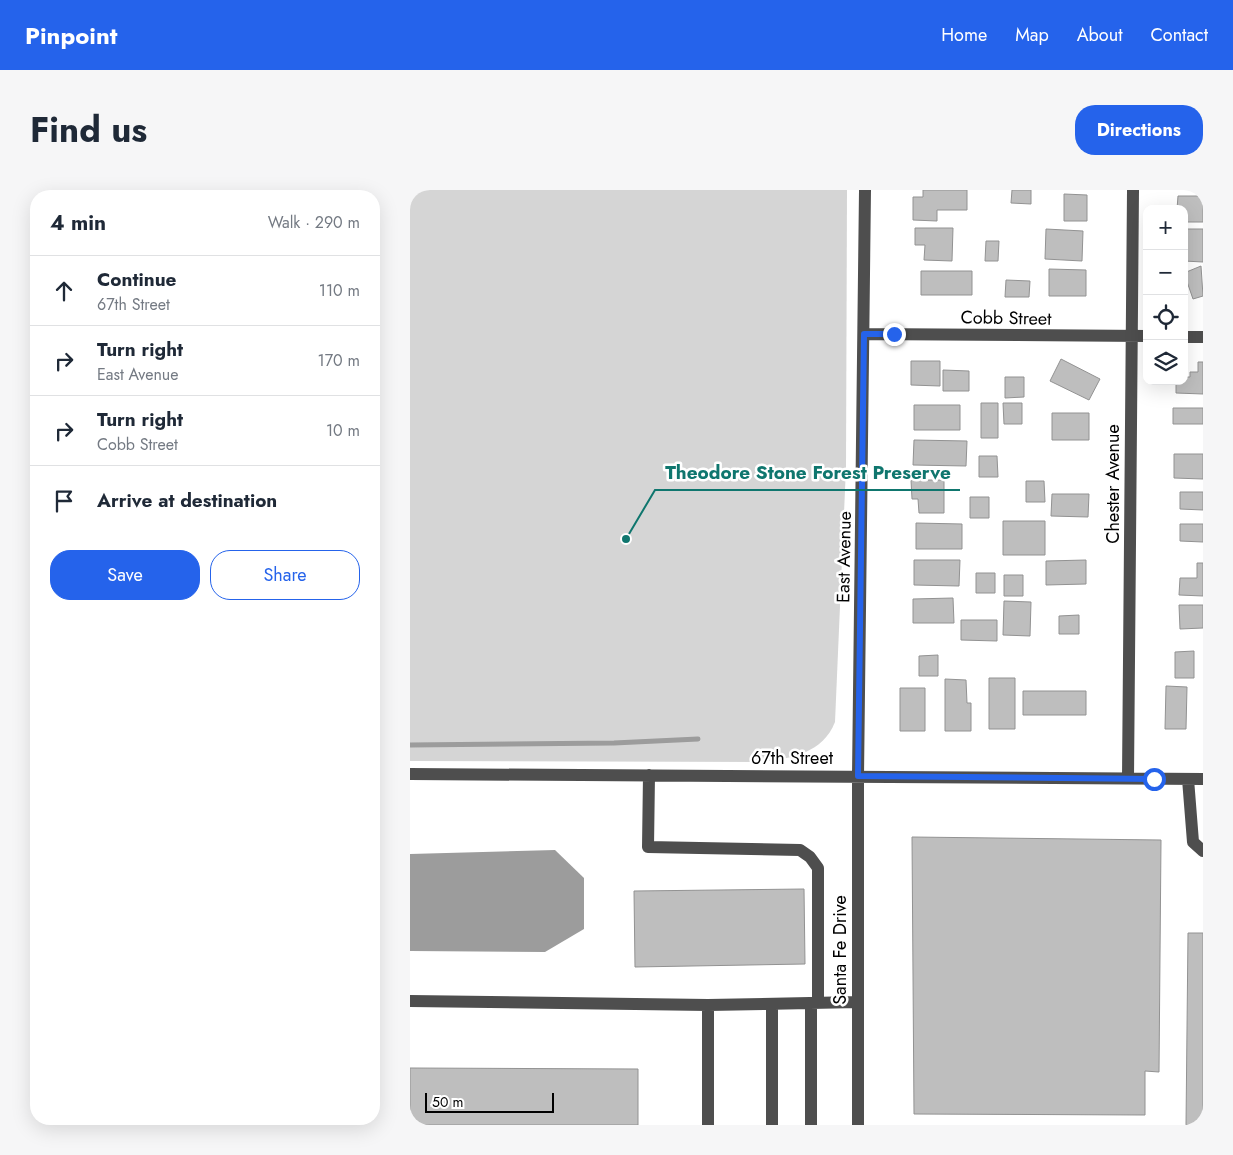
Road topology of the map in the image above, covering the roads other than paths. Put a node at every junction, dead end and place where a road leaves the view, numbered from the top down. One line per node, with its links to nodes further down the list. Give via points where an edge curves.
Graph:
1 (865, 190): 3 (street, East Avenue)
2 (1133, 190): 4 (street, Chester Avenue)
3 (864, 334): 4 (street, Cobb Street); 10 (street, East Avenue)
4 (1132, 336): 5 (street, Cobb Street); 11 (street, Chester Avenue)
5 (1143, 336)
6 (1188, 337): 7 (street)
7 (1203, 337)
8 (410, 774): 9 (street, 67th Street)
9 (649, 775): 10 (street, 67th Street); 17 (street, via 648,847 800,850 810,857 818,868)
10 (858, 776): 11 (street, 67th Street); 16 (street, Santa Fe Drive)
11 (1128, 778): 12 (street, 67th Street)
12 (1188, 779): 13 (street, 67th Street); 14 (street, via 1192,842)
13 (1203, 779)
14 (1203, 851)
15 (410, 1000): 19 (street)
16 (858, 1002): 17 (street); 23 (street, Santa Fe Drive)
17 (815, 1003): 18 (street); 22 (street)
18 (772, 1004): 19 (street); 21 (street)
19 (708, 1005): 20 (street)
20 (708, 1125)
21 (772, 1125)
22 (811, 1125)
23 (858, 1125)

